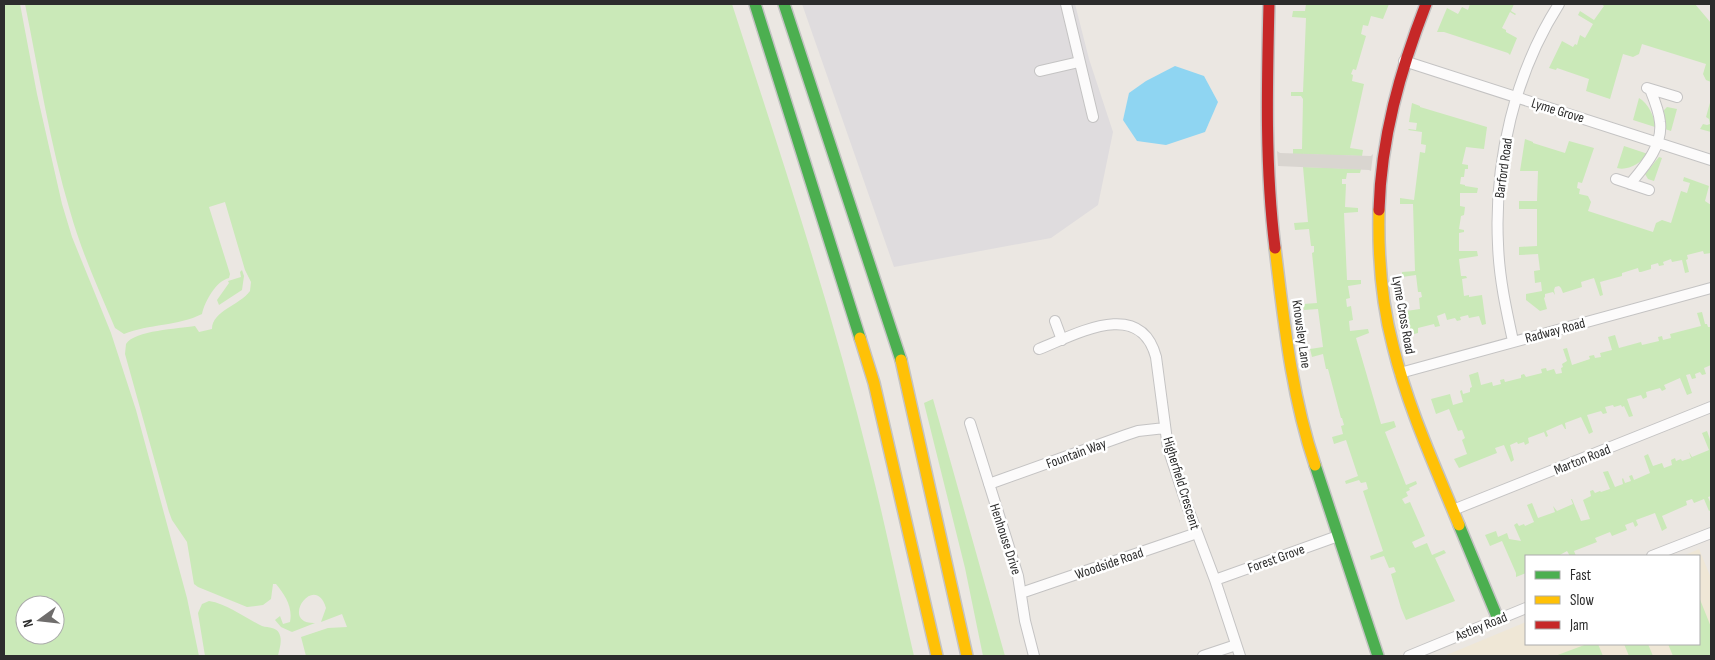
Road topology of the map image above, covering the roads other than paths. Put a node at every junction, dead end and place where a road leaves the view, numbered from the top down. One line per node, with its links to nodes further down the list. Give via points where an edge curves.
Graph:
1 (754, 4): 38 (main road, via 874,383)
2 (784, 4): 39 (main road, via 904,369)
3 (1066, 4): 8 (street)
4 (1268, 4): 31 (main road, Knowsley Lane, via 1267,163 1287,342 1302,418)
5 (1426, 4): 7 (main road, Lyme Cross Road)
6 (1559, 4): 11 (street, Barford Road, via 1537,43)
7 (1404, 61): 11 (street, Lyme Grove); 23 (main road, Lyme Cross Road, via 1385,140 1380,197 1381,274 1390,336)
8 (1079, 62): 9 (street); 12 (street)
9 (1040, 71)
10 (1677, 97): 13 (street, via 1648,88 1660,123)
11 (1516, 98): 13 (street, Lyme Grove); 21 (street, Barford Road, via 1502,161 1498,217 1500,273)
12 (1093, 118)
13 (1656, 142): 14 (street, Lyme Grove); 16 (street, via 1651,158)
14 (1711, 160)
15 (1616, 179): 16 (street)
16 (1630, 184): 17 (street)
17 (1649, 190)
18 (1711, 288): 21 (street, Radway Road)
19 (1055, 321): 20 (street)
20 (1062, 340): 22 (street, Higherfield Crescent); 26 (street, Higherfield Crescent, via 1110,323 1123,324 1142,333 1156,357)
21 (1513, 341): 23 (street, Radway Road)
22 (1038, 349)
23 (1400, 373): 28 (main road, Lyme Cross Road, via 1416,422)
24 (1711, 407): 28 (street, Marton Road)
25 (970, 423): 27 (street, Henhouse Drive)
26 (1165, 428): 27 (street, Fountain Way, via 1138,431); 29 (street, Higherfield Crescent, via 1174,469)
27 (990, 484): 34 (street, Henhouse Drive)
28 (1453, 510): 36 (main road, Lyme Cross Road)
29 (1197, 533): 33 (street, Higherfield Crescent); 34 (street, Woodside Road)
30 (1711, 533): 32 (street)
31 (1338, 536): 33 (street, Forest Grove); 43 (main road, Knowsley Lane)
32 (1655, 555)
33 (1215, 580): 37 (street, Higherfield Crescent)
34 (1021, 593): 40 (street, Henhouse Drive, via 1024,621)
35 (1525, 608): 36 (street, Astley Road)
36 (1498, 619): 44 (street, Astley Road)
37 (1236, 645): 41 (street); 42 (street, Higherfield Crescent)
38 (937, 656)
39 (968, 656)
40 (1034, 656)
41 (1203, 656)
42 (1240, 656)
43 (1378, 656)
44 (1409, 656)

